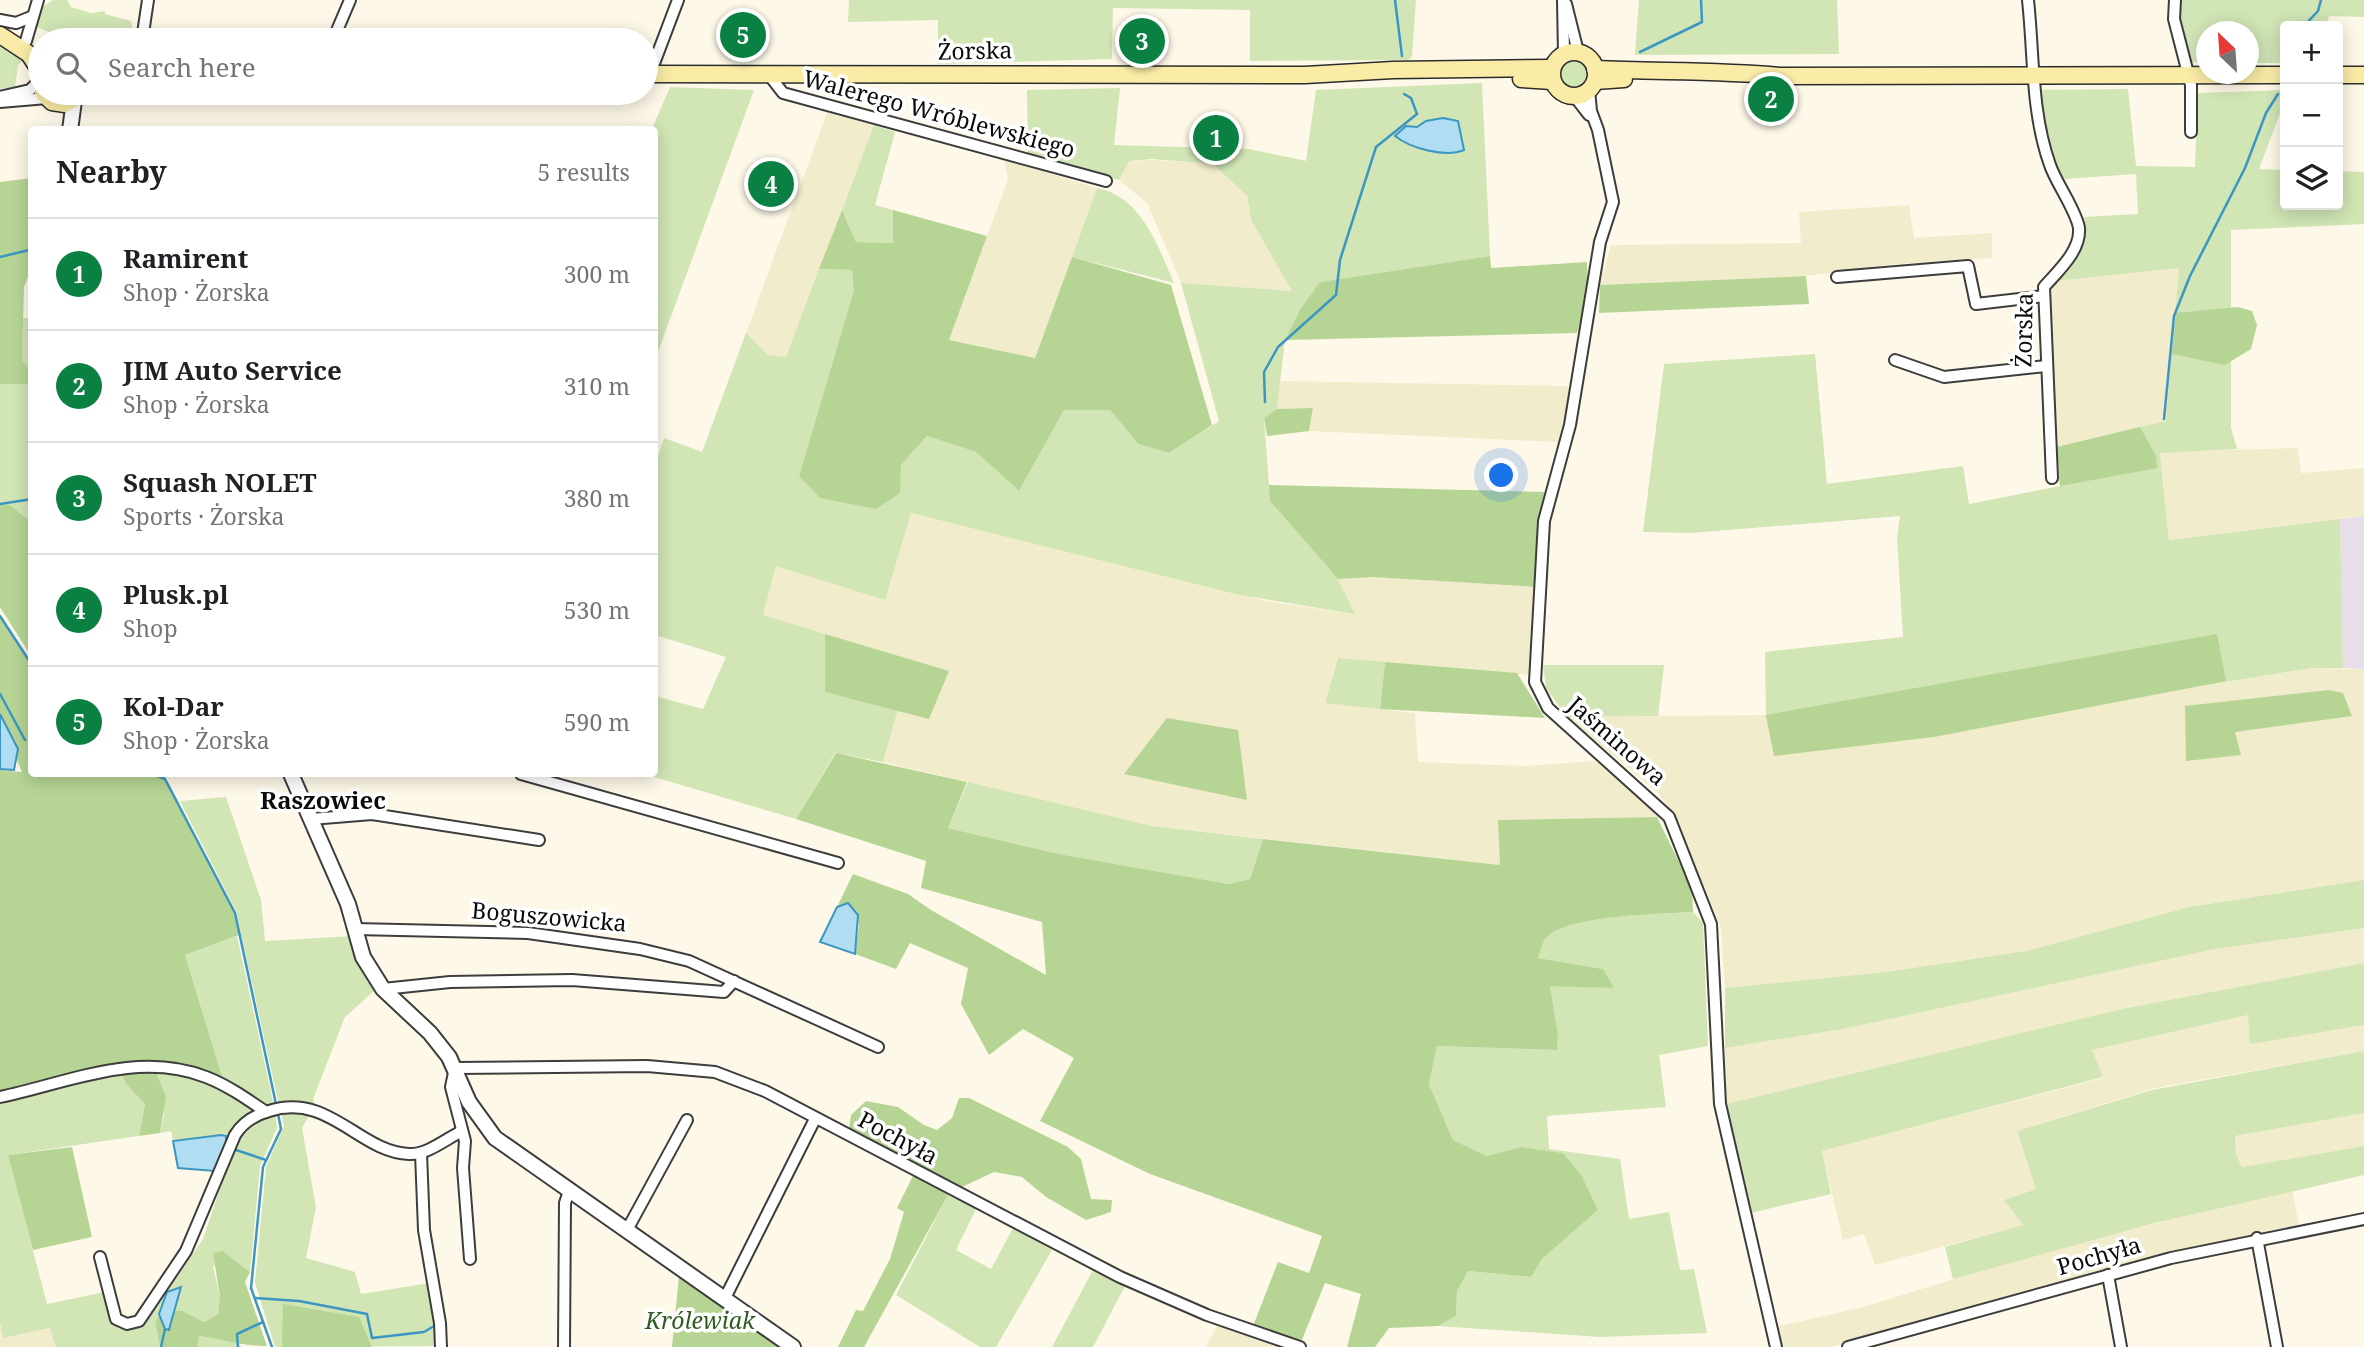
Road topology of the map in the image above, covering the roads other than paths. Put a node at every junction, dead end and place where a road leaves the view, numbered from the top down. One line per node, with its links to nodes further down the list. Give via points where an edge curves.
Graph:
1 (38, 0): 8 (street)
2 (148, 0): 11 (street)
3 (350, 0): 12 (street)
4 (678, 0): 16 (street)
5 (1564, 0): 18 (street)
6 (2028, 0): 22 (street, Żorska)
7 (2175, 0): 26 (street, via 2174,19)
8 (31, 16): 9 (street, via 16,23); 10 (street)
9 (0, 21): 15 (main road)
10 (29, 28)
11 (143, 28)
12 (338, 28)
13 (28, 31): 15 (street)
14 (0, 35): 17 (main road)
15 (26, 41)
16 (658, 49)
17 (28, 53)
18 (1571, 53): 20 (main road); 27 (main road, via 1588,57)
19 (658, 74): 21 (main road, Żorska)
20 (1552, 74): 21 (main road, Żorska, via 1345,81 1305,75); 27 (main road, via 1559,91)
21 (769, 75): 36 (street, Walerego Wróblewskiego, via 783,93)
22 (2034, 75): 26 (main road); 27 (main road, via 1780,76); 38 (street, Żorska, via 2049,164 2079,229 2072,256 2044,287)
23 (2280, 75): 26 (main road)
24 (2343, 75): 25 (main road)
25 (2364, 75)
26 (2190, 76): 35 (street)
27 (1589, 84): 70 (street, Jaśminowa, via 1613,202 1600,243 1570,425 1544,521 1535,682 1548,709 1670,817 1711,924 1720,1104)
28 (28, 91): 30 (street)
29 (28, 99): 30 (street)
30 (0, 100)
31 (54, 105): 33 (street)
32 (76, 105): 34 (street)
33 (68, 126)
34 (71, 126)
35 (2191, 132)
36 (1106, 181)
37 (1837, 277): 38 (street, via 1968,266 1976,304)
38 (2044, 296): 40 (street, Żorska)
39 (1895, 360): 40 (street, via 1944,377)
40 (2046, 366): 41 (street, Żorska)
41 (2052, 478)
42 (292, 777): 44 (street)
43 (531, 777): 46 (street)
44 (311, 818): 45 (street, via 372,814); 47 (street)
45 (539, 840)
46 (838, 863)
47 (355, 929): 48 (street, Boguszowicka, via 528,933 640,949 689,961); 49 (street, via 363,957)
48 (734, 981): 49 (street, via 724,992 572,980 450,982); 50 (street, Boguszowicka)
49 (383, 989): 51 (street, via 430,1033)
50 (878, 1047)
51 (454, 1068): 54 (street, Pochyła, via 579,1065 715,1072 765,1091); 56 (street, via 451,1087); 58 (street, via 469,1102 495,1138)
52 (0, 1097): 53 (street, via 130,1066 153,1065 204,1076)
53 (266, 1112): 57 (street, via 316,1110 393,1151); 62 (street, via 235,1135 186,1251 139,1321 127,1324 116,1319)
54 (815, 1119): 65 (street); 69 (street, Pochyła, via 1119,1277 1207,1315)
55 (687, 1120): 60 (street)
56 (462, 1131): 57 (street); 63 (street)
57 (421, 1153): 66 (street, via 424,1230)
58 (569, 1191): 60 (street); 67 (street, via 565,1203)
59 (2364, 1219): 61 (street, Pochyła)
60 (627, 1230): 65 (street)
61 (2257, 1238): 64 (street, Pochyła); 73 (street)
62 (100, 1257)
63 (470, 1259)
64 (2108, 1275): 71 (street, Pochyła); 72 (street)
65 (724, 1300): 68 (street)
66 (441, 1347)
67 (564, 1347)
68 (793, 1347)
69 (1300, 1347)
70 (1776, 1347)
71 (1848, 1347)
72 (2120, 1347)
73 (2277, 1347)

